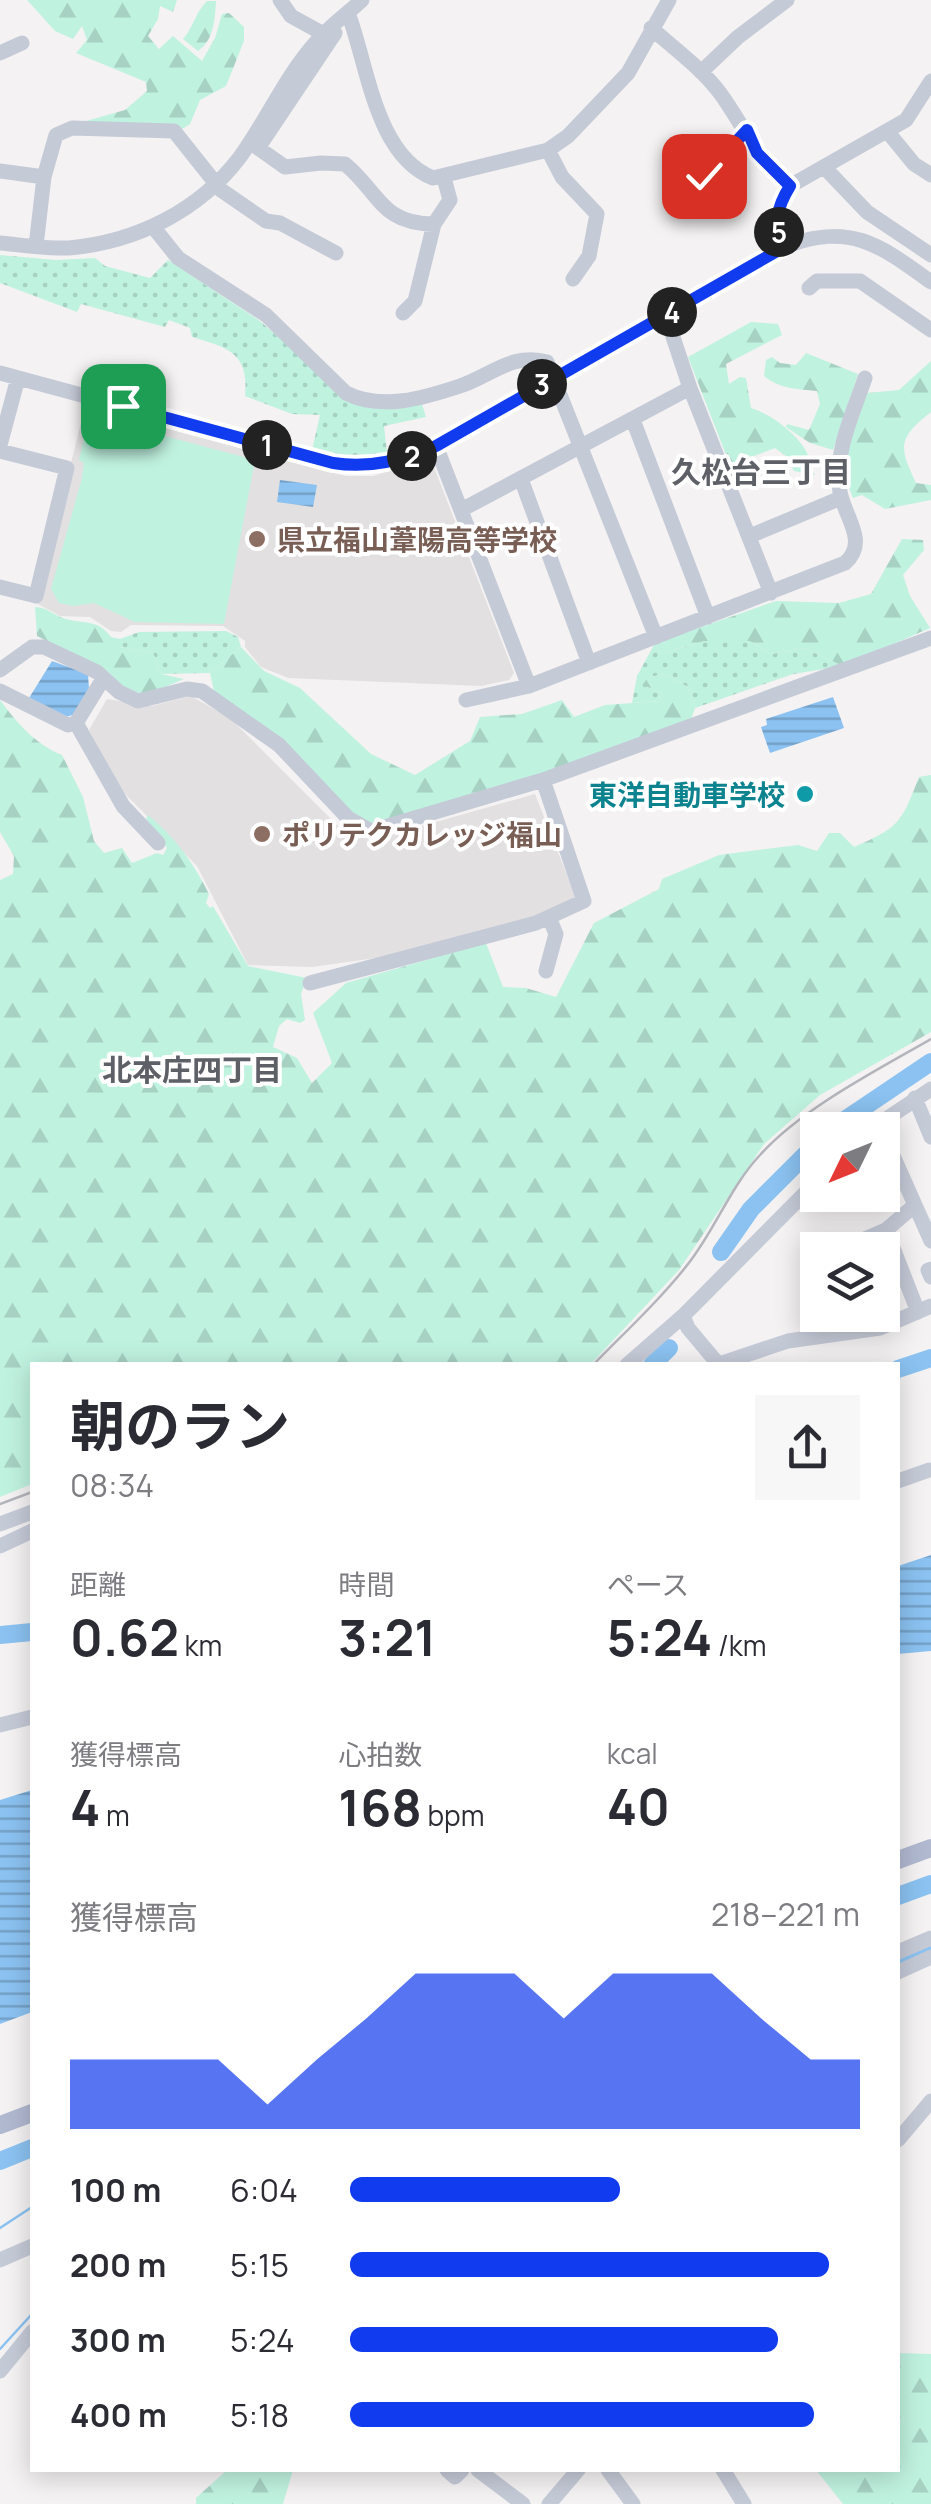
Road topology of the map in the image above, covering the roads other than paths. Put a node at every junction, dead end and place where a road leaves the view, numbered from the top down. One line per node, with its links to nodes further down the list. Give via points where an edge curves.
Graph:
1 (280, 0): 7 (street, via 291,16)
2 (362, 0): 5 (street)
3 (669, 0): 6 (street)
4 (786, 0): 10 (street)
5 (348, 13): 7 (street); 19 (street, via 394,145 420,174)
6 (651, 28): 10 (street); 14 (street, via 628,73)
7 (327, 37): 20 (street); 23 (street, via 258,148 286,167 345,164 397,217)
8 (22, 43): 9 (street)
9 (0, 54)
10 (701, 72): 12 (street)
11 (931, 81): 13 (street, via 906,120)
12 (747, 130): 21 (street, via 757,153); 22 (street, via 704,176)
13 (888, 131): 15 (street); 18 (street)
14 (548, 150): 19 (street); 30 (street, via 597,214 589,256)
15 (824, 166): 21 (street); 29 (street, via 867,212)
16 (0, 171): 17 (street)
17 (44, 176): 20 (street, via 56,135 72,128 174,131); 26 (street)
18 (931, 176)
19 (444, 178): 23 (street, via 450,200)
20 (216, 184): 24 (street); 28 (street, via 266,221)
21 (790, 186): 27 (street, via 776,220)
22 (676, 188)
23 (434, 224): 33 (street, via 414,301)
24 (154, 228): 26 (street, via 67,248); 38 (street, via 178,258 266,315 360,400 388,403 444,390 534,358 548,362)
25 (0, 243): 26 (street)
26 (36, 246)
27 (786, 246): 31 (street, via 832,235 861,239); 34 (street)
28 (336, 253)
29 (931, 254)
30 (573, 280)
31 (931, 282)
32 (809, 288): 35 (street, via 818,281 860,281)
33 (403, 313)
34 (670, 313): 38 (street); 40 (street)
35 (931, 330)
36 (0, 373): 37 (street)
37 (18, 378): 42 (street, via 354,466 406,459); 43 (street)
38 (553, 378): 42 (street); 44 (street)
39 (866, 378): 46 (street, via 842,444)
40 (690, 388): 41 (street); 48 (street)
41 (633, 420): 44 (street); 51 (street)
42 (436, 446): 47 (street)
43 (0, 448): 49 (street, via 67,468 36,596)
44 (582, 448): 45 (street); 52 (street)
45 (521, 480): 47 (street); 54 (street)
46 (841, 498): 48 (street); 50 (street, via 858,544 855,554)
47 (461, 510): 57 (street)
48 (750, 536): 50 (street)
49 (0, 587)
50 (772, 593): 51 (street)
51 (708, 618): 52 (street)
52 (656, 637): 54 (street)
53 (931, 638): 61 (street)
54 (589, 663): 57 (street)
55 (0, 670): 56 (street, via 32,647 44,648)
56 (103, 679): 60 (street); 61 (street, via 138,701 187,689 202,692 279,745 348,818 372,831)
57 (529, 686): 59 (street)
58 (0, 690): 60 (street, via 68,725)
59 (466, 700)
60 (76, 723): 62 (street, via 122,806)
61 (543, 780): 63 (street, via 584,900)
62 (158, 843)
63 (549, 917): 64 (street, via 556,934); 65 (street)
64 (546, 971)
65 (310, 982)
66 (931, 1089): 67 (street)
67 (915, 1098): 68 (street); 69 (street)
68 (898, 1112)
69 (931, 1137)
70 (900, 1169): 72 (street)
71 (800, 1198): 78 (street)
72 (923, 1212): 73 (street); 75 (street)
73 (886, 1230): 74 (street); 76 (street)
74 (881, 1232)
75 (931, 1241)
76 (925, 1309): 77 (street)
77 (900, 1315)
78 (683, 1316): 80 (street); 81 (street)
79 (828, 1332): 82 (street)
80 (630, 1362)
81 (716, 1362)
82 (728, 1362)
83 (930, 1470): 84 (street)
84 (900, 1480)
85 (30, 1513): 86 (street)
86 (0, 1524)
87 (30, 1532): 88 (street)
88 (0, 1546)
89 (30, 1718): 90 (street)
90 (0, 1726)
91 (931, 1848): 92 (main road)
92 (900, 1859)
93 (931, 1938): 94 (street)
94 (900, 1951)
95 (931, 1957): 96 (street)
96 (900, 1971)
97 (928, 2111): 100 (street)
98 (30, 2114): 99 (main road)
99 (0, 2125)
100 (900, 2138)
101 (30, 2247): 102 (street)
102 (0, 2260)
103 (30, 2334): 104 (street)
104 (0, 2371)
105 (481, 2472): 109 (street)
106 (576, 2472): 110 (street)
107 (614, 2472): 111 (street)
108 (724, 2472): 112 (street)
109 (523, 2504)
110 (550, 2504)
111 (633, 2504)
112 (744, 2504)

